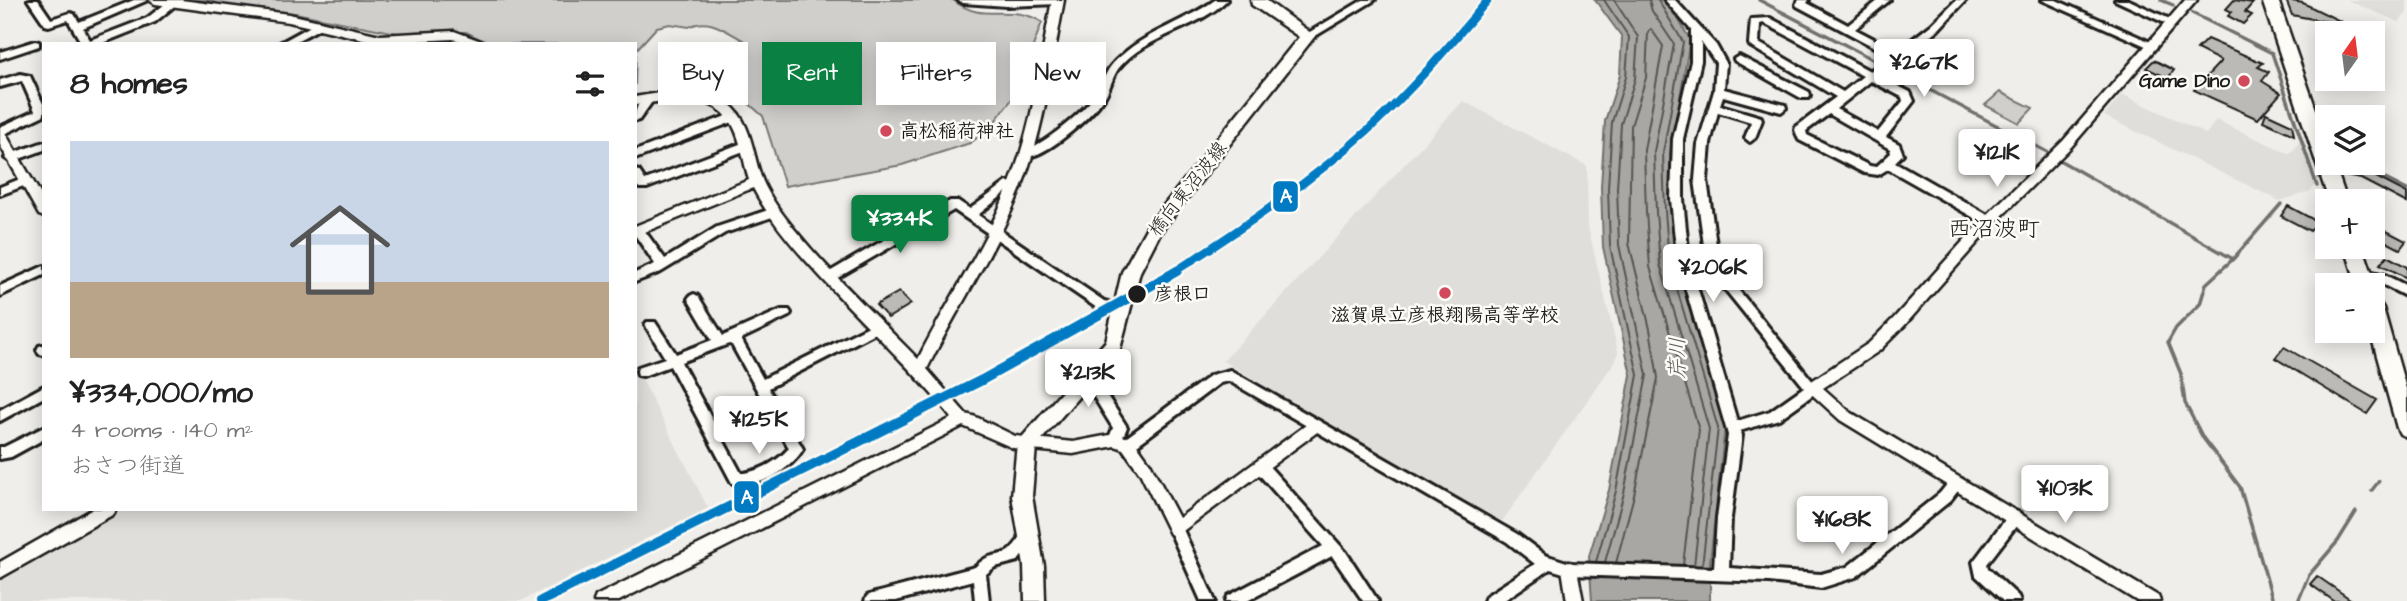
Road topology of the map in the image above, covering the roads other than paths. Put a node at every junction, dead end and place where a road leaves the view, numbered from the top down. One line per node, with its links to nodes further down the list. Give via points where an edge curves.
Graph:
1 (33, 0): 22 (street, via 49,23 70,16)
2 (143, 0): 22 (street)
3 (155, 0): 19 (street)
4 (963, 0): 16 (street)
5 (1058, 0): 17 (street); 54 (street)
6 (1222, 0): 54 (street, via 1195,20 1147,40 1115,66 1099,98 1041,149)
7 (1370, 0): 25 (street)
8 (1670, 0): 24 (street)
9 (1804, 0): 23 (street, via 1801,4)
10 (1885, 0): 23 (street)
11 (1961, 0): 33 (street, via 1939,27)
12 (2047, 0): 32 (street)
13 (2120, 0): 20 (street)
14 (2191, 0): 20 (street)
15 (2270, 0): 60 (highway)
16 (985, 1): 17 (street)
17 (1015, 1)
18 (1254, 1): 25 (main road)
19 (173, 3): 21 (street); 27 (street, via 151,20)
20 (2171, 22): 32 (street)
21 (320, 24): 28 (street); 29 (street, via 380,38 454,35)
22 (77, 27): 26 (street)
23 (1849, 29): 33 (street)
24 (1696, 30): 36 (street); 92 (street, via 1696,61 1678,139 1679,237)
25 (1308, 36): 85 (main road, 橋向東沼波線, via 1154,229 1131,272 1114,344)
26 (88, 42)
27 (94, 42)
28 (288, 42)
29 (477, 42)
30 (1754, 43): 35 (street, via 1746,41); 37 (street, via 1755,21 1762,19); 41 (street)
31 (35, 44): 34 (street)
32 (2152, 45): 65 (street, via 2067,144)
33 (1898, 55): 37 (street)
34 (0, 57)
35 (1740, 59): 36 (street); 40 (street)
36 (1721, 63): 39 (street)
37 (1870, 75): 41 (street); 49 (street, via 1909,101)
38 (0, 84): 47 (street, via 26,78 41,112)
39 (1719, 91): 43 (street); 44 (street)
40 (1805, 95)
41 (1844, 97): 45 (street)
42 (642, 100): 46 (street, via 705,98 721,104)
43 (1714, 107): 48 (street, via 1756,120); 87 (street, via 1701,180 1713,267)
44 (1781, 108)
45 (1828, 109): 49 (street); 55 (street, via 1804,125 1803,137 1868,170 1878,171)
46 (734, 117): 51 (street); 53 (street)
47 (0, 133): 52 (street)
48 (1750, 138)
49 (1879, 138): 55 (street, via 1895,147 1897,154)
50 (42, 146): 52 (street)
51 (745, 146): 56 (street, via 643,185); 58 (street)
52 (6, 153): 57 (street)
53 (637, 154)
54 (1027, 154): 59 (street)
55 (1887, 163): 65 (street)
56 (637, 177)
57 (25, 181): 61 (street); 62 (street)
58 (756, 182): 63 (street); 66 (street)
59 (1015, 187): 64 (street, via 1006,186); 67 (street)
60 (2334, 189)
61 (0, 191)
62 (42, 209)
63 (774, 212): 68 (street, via 721,230); 70 (street)
64 (970, 215): 67 (street); 70 (street, via 954,204)
65 (1989, 221): 87 (street, via 1874,347)
66 (637, 231): 68 (street)
67 (994, 234): 76 (street); 84 (street)
68 (665, 264): 71 (street)
69 (42, 271): 73 (street)
70 (830, 276): 79 (street)
71 (637, 277)
72 (2385, 280): 74 (street)
73 (1, 286)
74 (2407, 292)
75 (694, 299): 80 (street)
76 (1108, 306)
77 (785, 313): 80 (street)
78 (651, 326): 82 (street)
79 (875, 328): 84 (street); 86 (street)
80 (724, 340): 82 (street); 86 (street, via 736,341)
81 (2383, 343): 93 (highway)
82 (673, 360): 83 (street); 86 (street, via 737,480 748,481 791,458 796,449)
83 (643, 370)
84 (919, 371): 90 (street)
85 (1087, 376): 95 (street, via 1120,427); 96 (main road, 橋向東沼波線)
86 (760, 386)
87 (1812, 388): 92 (street, via 1774,415); 99 (street, via 1846,416)
88 (42, 392): 89 (street)
89 (0, 416)
90 (962, 420): 96 (street, via 1013,442); 110 (street)
91 (1315, 426): 95 (street, via 1224,375); 98 (street); 105 (street)
92 (1734, 427): 109 (street)
93 (2407, 428)
94 (42, 433): 97 (street)
95 (1121, 442): 96 (street, via 1073,447); 102 (street, via 1145,468)
96 (1027, 443): 103 (main road, via 1022,496)
97 (0, 453)
98 (1261, 467): 102 (street); 104 (street)
99 (1957, 483): 101 (street); 109 (street, via 1851,572 1834,579 1813,582)
100 (105, 511): 107 (street)
101 (2015, 517): 119 (street, via 1980,562 1981,571); 120 (street)
102 (1176, 529): 114 (street)
103 (1028, 538): 108 (street, via 1013,557 991,561); 113 (main road)
104 (1334, 548): 115 (street); 116 (street)
105 (1548, 563): 106 (street); 117 (street)
106 (1577, 568): 109 (street); 118 (street)
107 (0, 571)
108 (979, 572): 111 (street); 112 (street)
109 (1716, 575)
110 (602, 601)
111 (872, 601)
112 (982, 601)
113 (1035, 601)
114 (1209, 601)
115 (1233, 601)
116 (1371, 601)
117 (1491, 601)
118 (1575, 601)
119 (2013, 601)
120 (2152, 601)

